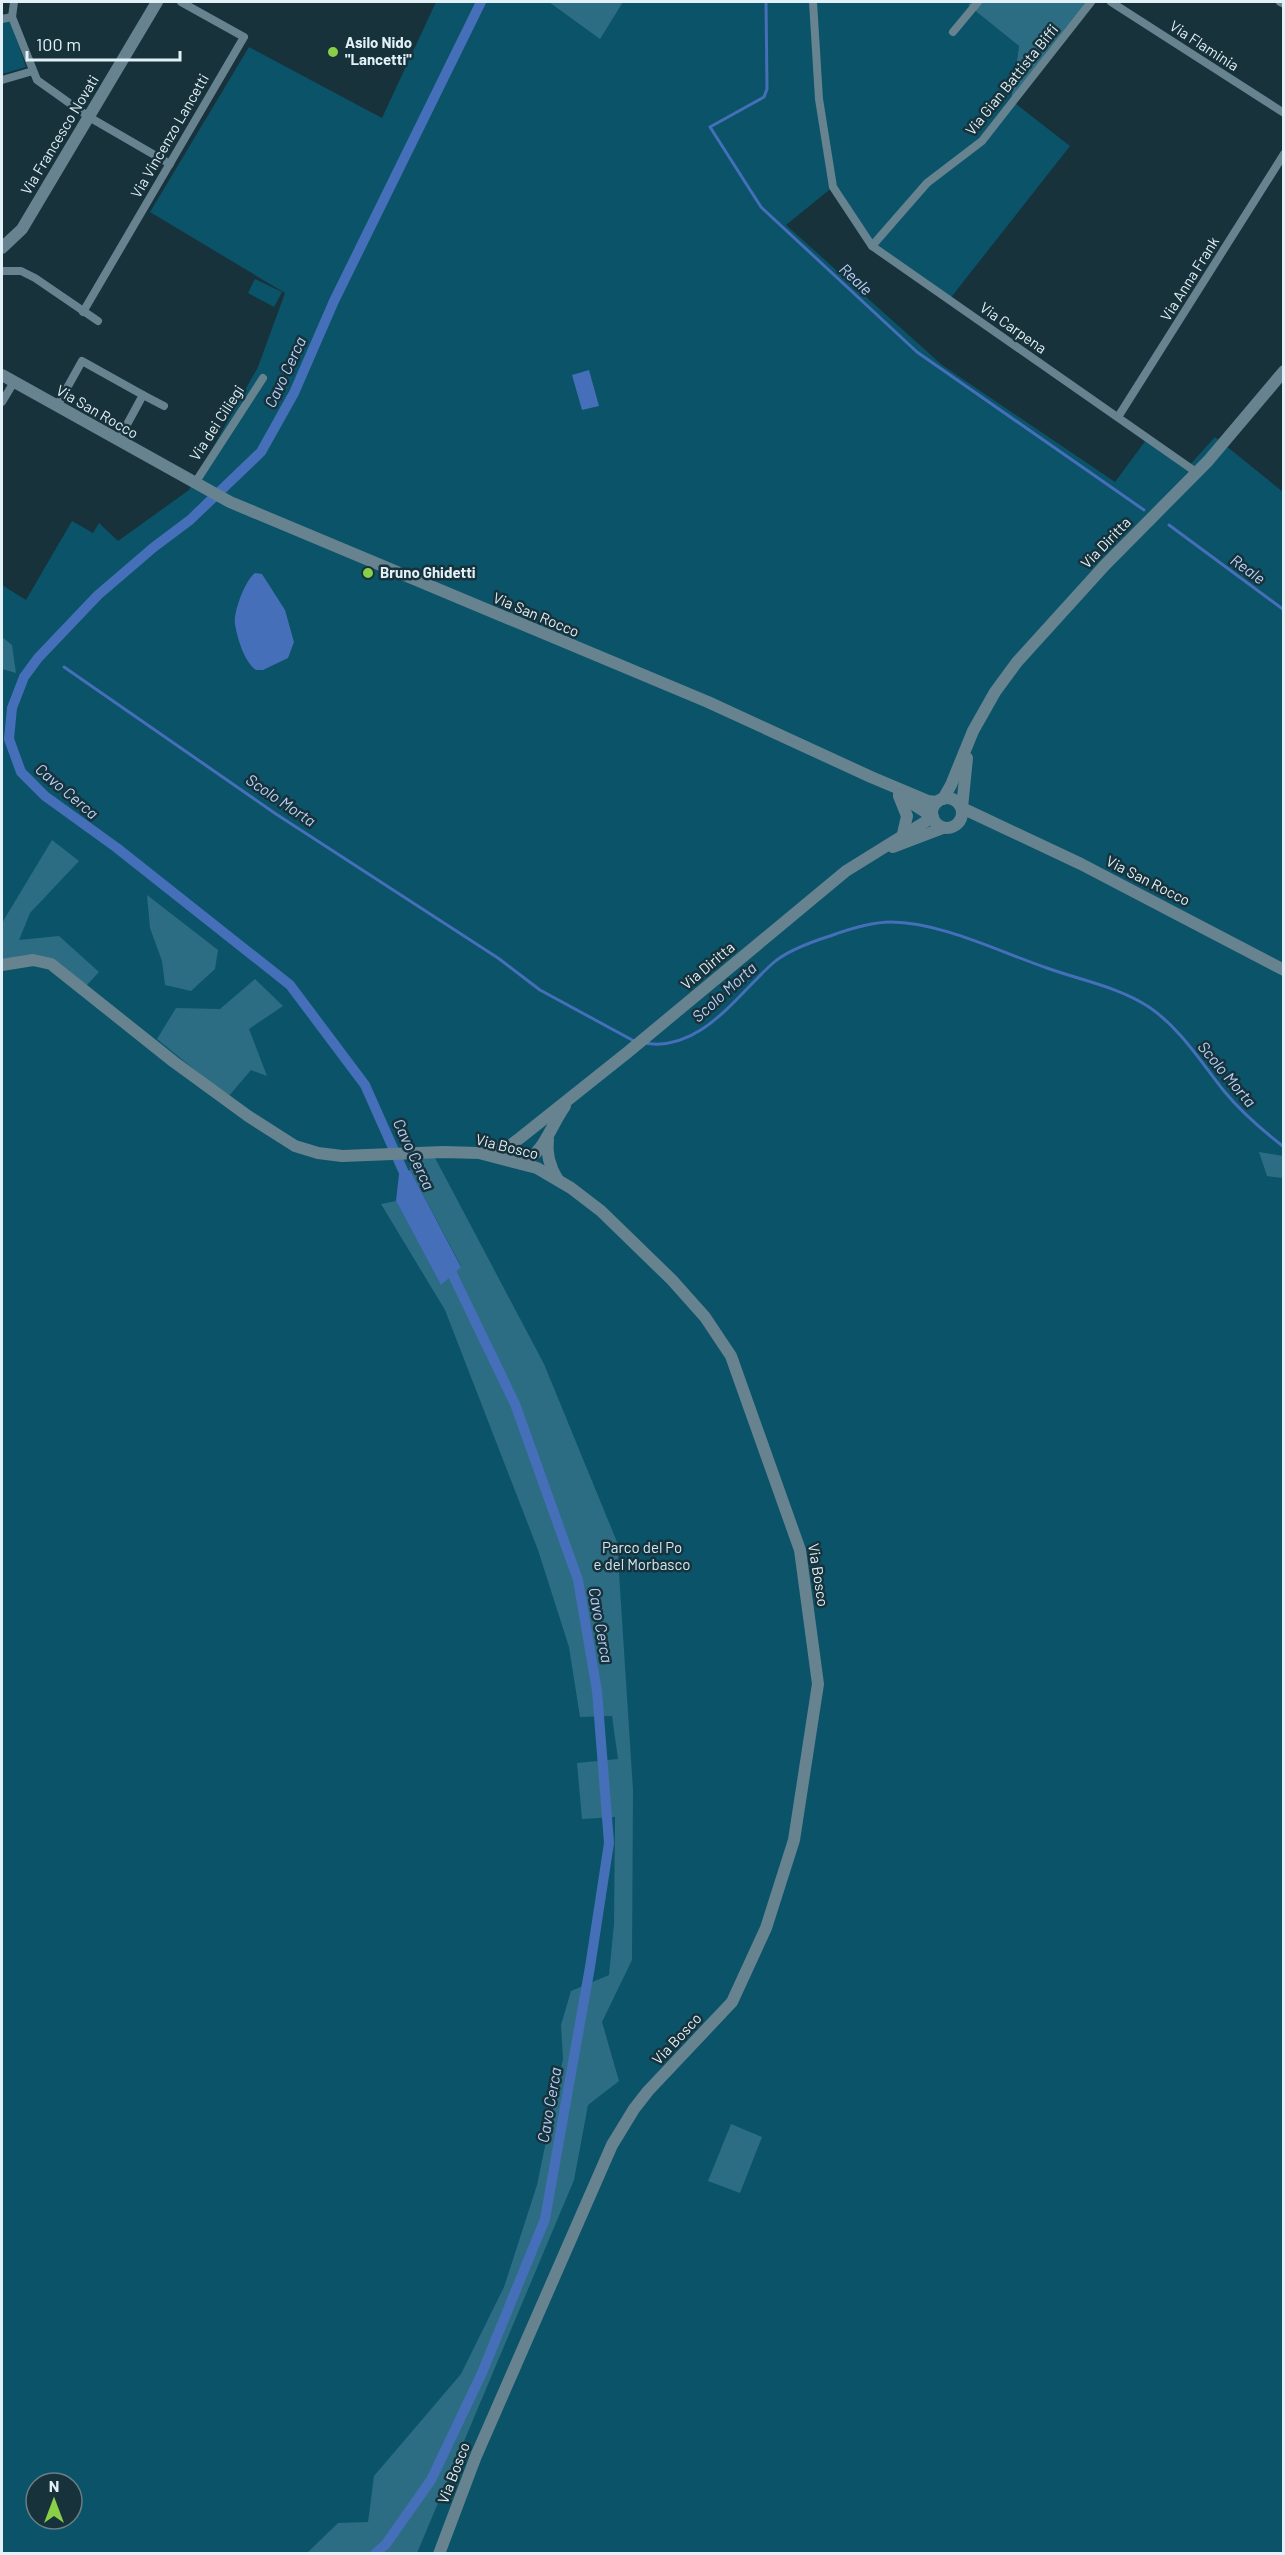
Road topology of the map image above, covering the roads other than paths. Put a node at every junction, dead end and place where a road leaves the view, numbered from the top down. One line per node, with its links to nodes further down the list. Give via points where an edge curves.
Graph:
1 (14, 2): 8 (street)
2 (157, 2): 14 (street, Via Francesco Novati)
3 (181, 2): 16 (street, Via Vincenzo Lancetti, via 244,37)
4 (813, 2): 17 (street, Via Carpena, via 819,99 833,187)
5 (978, 2): 10 (street)
6 (1091, 2): 17 (street, Via Gian Battista Biffi, via 982,141 927,183)
7 (1111, 2): 13 (street, Via Flaminia)
8 (12, 17): 9 (street); 11 (street)
9 (2, 20)
10 (953, 32)
11 (33, 71): 12 (street); 14 (street, via 37,80)
12 (2, 80)
13 (1284, 113)
14 (89, 117): 16 (street); 18 (street, Via Francesco Novati, via 22,229)
15 (1284, 154): 30 (street, Via Anna Frank)
16 (170, 164): 20 (street, Via Vincenzo Lancetti)
17 (872, 246): 30 (street, Via Carpena)
18 (2, 248)
19 (2, 271): 20 (street, via 21,271)
20 (83, 312): 21 (street)
21 (99, 321)
22 (1284, 371): 32 (street, Via Diritta)
23 (2, 375): 25 (street, Via San Rocco)
24 (263, 378): 33 (street, Via dei Ciliegi)
25 (14, 382): 27 (street); 28 (street, Via San Rocco)
26 (143, 395): 28 (street, via 82,361); 29 (street); 31 (street)
27 (2, 402)
28 (57, 406): 31 (street, Via San Rocco)
29 (164, 406)
30 (1118, 417): 32 (street, Via Carpena)
31 (118, 441): 33 (street, Via San Rocco)
32 (1196, 472): 34 (street, Via Diritta, via 1017,662 995,692)
33 (197, 485): 35 (street, Via San Rocco, via 708,702)
34 (968, 748): 37 (street, Via Diritta, via 949,790); 38 (street, Via Diritta)
35 (871, 777): 36 (street, Via San Rocco); 37 (street, Via San Rocco, via 928,801)
36 (899, 795): 39 (street, Via San Rocco); 41 (street, via 907,816)
37 (940, 800): 38 (street, via 956,801); 39 (street, via 933,809)
38 (962, 814): 40 (street, via 953,827); 44 (street, Via San Rocco, via 1082,864)
39 (933, 817): 40 (street); 41 (street, Via Diritta)
40 (943, 828): 42 (street, Via Diritta)
41 (903, 834): 42 (street, Via Diritta)
42 (864, 859): 45 (street, Via Diritta)
43 (2, 965): 48 (street, Via Bosco, via 33,960 51,964 174,1062 296,1146 318,1153 374,1156)
44 (1284, 970)
45 (572, 1097): 46 (street, Via Diritta); 47 (street, Via Diritta)
46 (520, 1138): 48 (street, Via Diritta, via 500,1150); 49 (street)
47 (548, 1138): 49 (street, Via Diritta); 50 (street, via 546,1151)
48 (479, 1153): 49 (street, Via Bosco)
49 (522, 1164): 50 (street, Via Bosco)
50 (558, 1181): 51 (street, Via Bosco, via 601,1211 672,1280 705,1317 731,1356 800,1550 818,1684 794,1840 766,1928 732,2002 648,2091 612,2145 476,2456)
51 (439, 2553)

